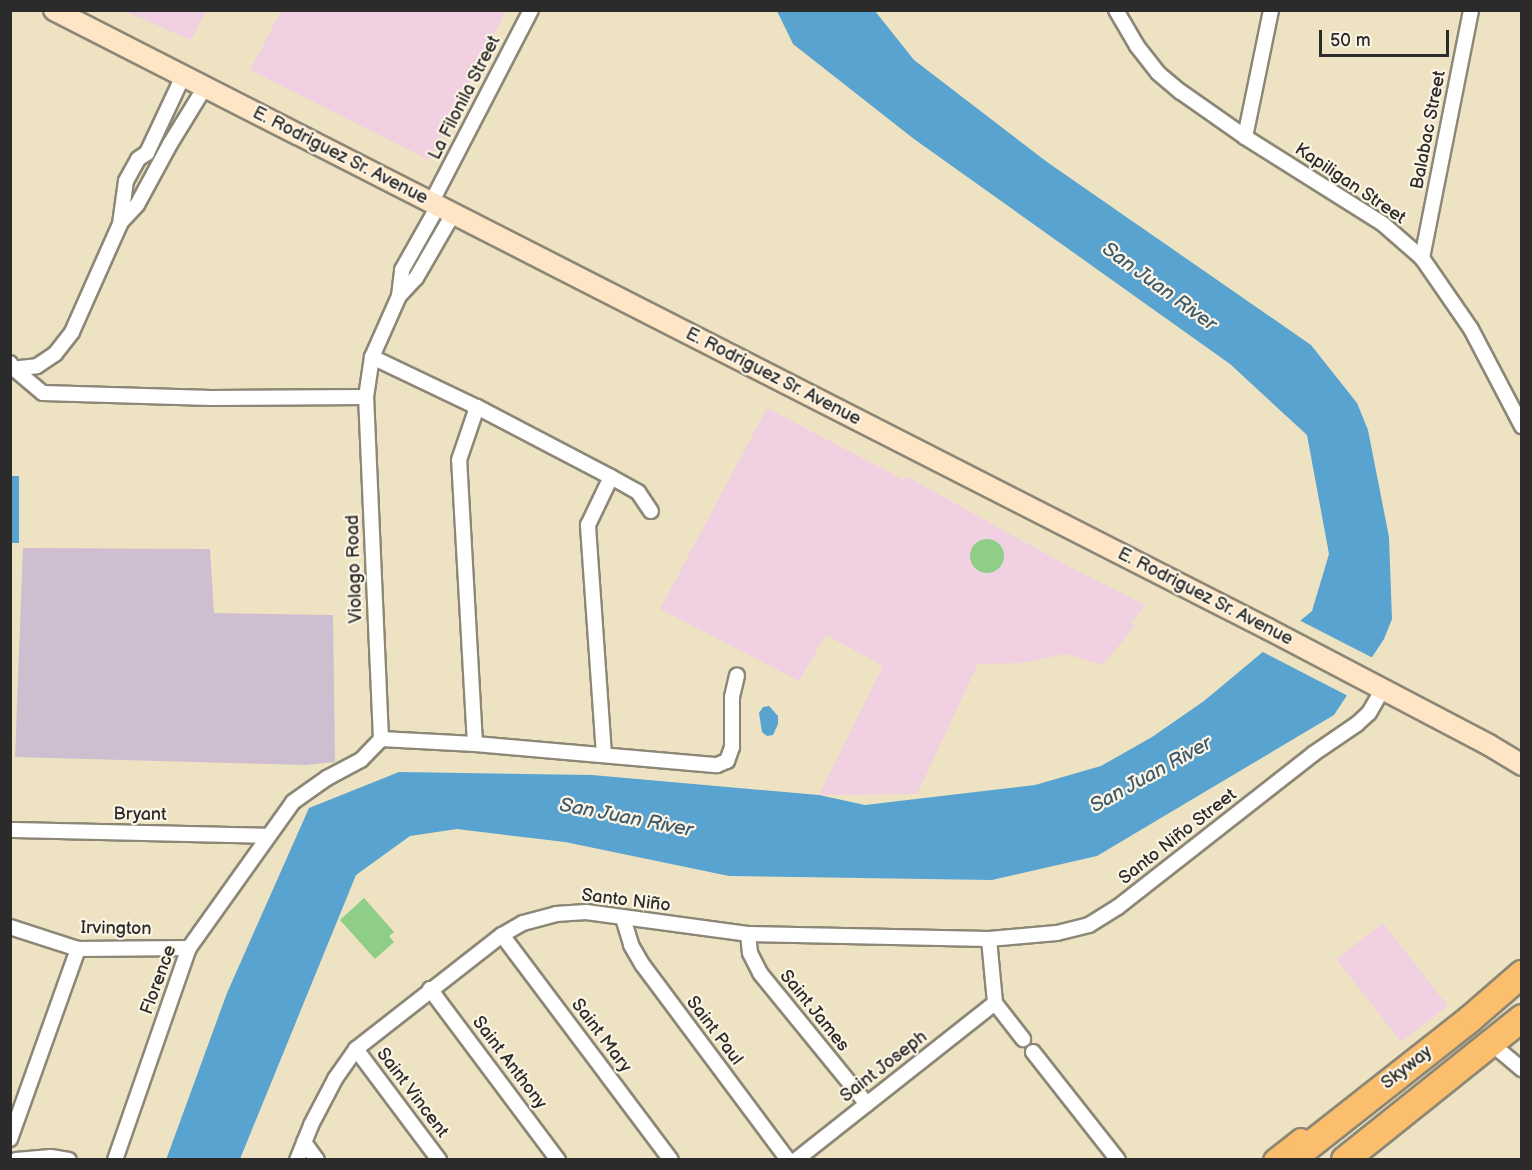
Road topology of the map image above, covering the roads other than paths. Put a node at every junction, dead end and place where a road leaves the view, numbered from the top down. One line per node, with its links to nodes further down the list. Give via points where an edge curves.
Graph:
1 (54, 10): 6 (main road, E. Rodriguez Sr. Avenue)
2 (531, 10): 11 (street, La Filonila Street)
3 (1116, 10): 9 (street, Kapiligan Street, via 1158,72)
4 (1271, 10): 9 (street)
5 (1471, 10): 13 (street, Balabac Street)
6 (183, 76): 7 (main road, E. Rodriguez Sr. Avenue); 8 (street)
7 (205, 87): 10 (street); 11 (main road, E. Rodriguez Sr. Avenue)
8 (155, 136): 10 (street); 12 (street, via 126,181)
9 (1245, 137): 13 (street, Kapiligan Street, via 1383,224)
10 (170, 144): 12 (street, via 137,205)
11 (441, 207): 14 (street, Violago Road, via 402,270 399,296); 22 (main road, E. Rodriguez Sr. Avenue)
12 (120, 224): 15 (street, via 72,332 55,354 37,366)
13 (1422, 258): 18 (street, Kapiligan Street, via 1471,329)
14 (372, 357): 16 (street, Violago Road); 17 (street)
15 (11, 367): 16 (street, via 44,393 211,399)
16 (366, 397): 23 (street, Violago Road)
17 (477, 407): 19 (street); 24 (street, via 459,460)
18 (1521, 426)
19 (611, 477): 20 (street, via 638,492); 26 (street, via 588,525)
20 (651, 511)
21 (737, 676): 26 (street, via 732,697 732,747 727,761 717,765)
22 (1383, 689): 25 (main road, E. Rodriguez Sr. Avenue); 35 (street, Santo Niño Street, via 1369,713 1118,907 1089,925 1057,933)
23 (381, 739): 24 (street); 30 (street, Florence, via 361,760 293,802)
24 (475, 744): 26 (street)
25 (1490, 745): 27 (main road, E. Rodriguez Sr. Avenue); 28 (main road, E. Rodriguez Sr. Avenue)
26 (604, 755)
27 (1521, 758)
28 (1521, 765)
29 (10, 830): 30 (street, Bryant)
30 (268, 836): 36 (street, Florence)
31 (623, 918): 33 (street, Santo Niño); 34 (street, Santo Niño, via 586,912 556,914 523,923); 60 (street, Saint Paul, via 642,964)
32 (10, 927): 37 (street, Irvington)
33 (748, 934): 35 (street, Santo Niño); 49 (street, Saint James, via 750,953 760,974)
34 (502, 935): 40 (street, Santo Niño); 59 (street, Saint Mary)
35 (989, 939): 41 (street)
36 (189, 948): 37 (street, Irvington); 54 (street, Florence)
37 (78, 949): 50 (street)
38 (1521, 962): 63 (main road, via 1464,1012)
39 (1521, 974): 64 (highway, Skyway)
40 (430, 989): 45 (street, Santo Niño); 58 (street, Saint Anthony)
41 (995, 1003): 44 (street); 49 (street, Saint Joseph)
42 (1521, 1018): 65 (highway, Skyway)
43 (1521, 1030): 46 (main road)
44 (1023, 1039)
45 (356, 1049): 51 (street, Santo Niño, via 335,1079); 57 (street, Saint Vincent)
46 (1499, 1050): 48 (street); 66 (main road)
47 (1033, 1052): 62 (street)
48 (1521, 1069)
49 (867, 1104): 61 (street, Saint Joseph)
50 (10, 1139)
51 (304, 1142): 55 (street, Santo Niño); 56 (street)
52 (16, 1160): 53 (street)
53 (69, 1160)
54 (115, 1160)
55 (297, 1160)
56 (317, 1160)
57 (439, 1160)
58 (558, 1160)
59 (671, 1160)
60 (788, 1160)
61 (796, 1160)
62 (1118, 1160)
63 (1274, 1160)
64 (1291, 1160)
65 (1345, 1160)
66 (1358, 1160)

